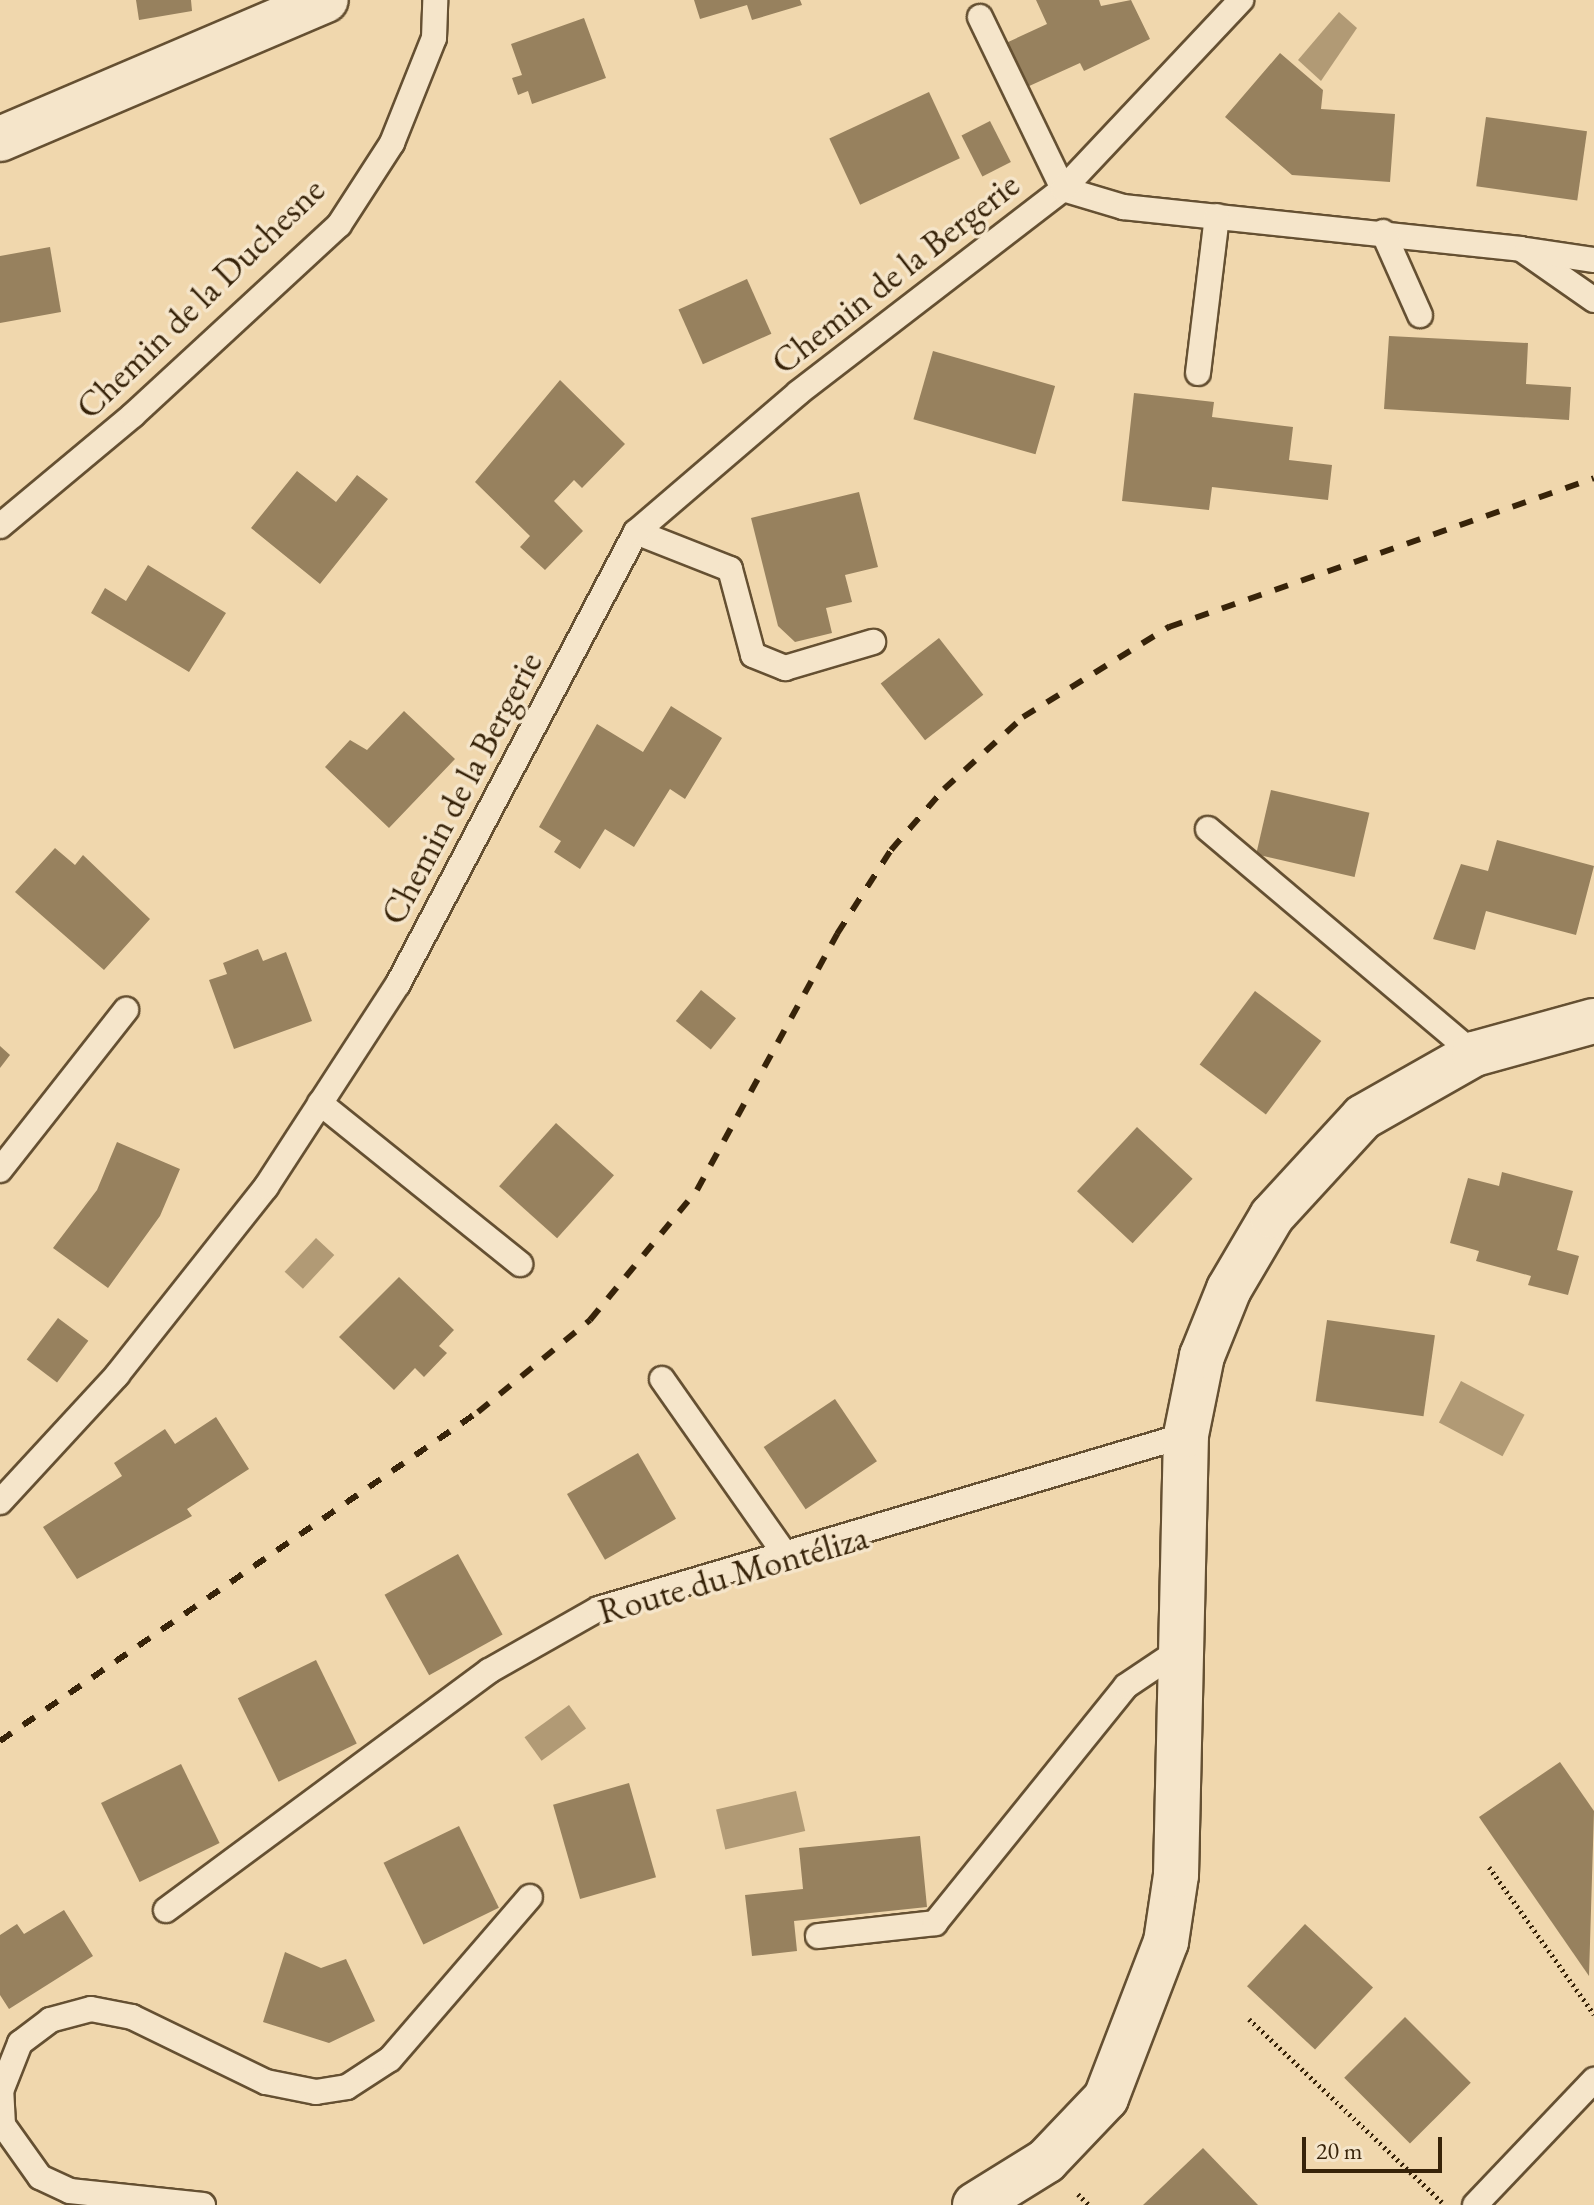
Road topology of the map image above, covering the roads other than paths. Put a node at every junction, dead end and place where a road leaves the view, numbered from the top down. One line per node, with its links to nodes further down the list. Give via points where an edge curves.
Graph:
1 (326, 0): 5 (street)
2 (435, 0): 14 (lane, Chemin de la Duchesne, via 434,38 392,143 339,225 133,415)
3 (1241, 0): 6 (lane, Chemin de la Bergerie)
4 (980, 17): 6 (lane)
5 (0, 139)
6 (1063, 189): 7 (lane, Chemin de la Bergerie, via 1123,207); 15 (lane, Chemin de la Bergerie, via 786,403)
7 (1217, 216): 8 (lane, Chemin de la Bergerie); 13 (lane)
8 (1383, 232): 9 (lane, Chemin de la Bergerie); 12 (lane)
9 (1521, 249): 10 (lane); 11 (lane, Chemin de la Bergerie)
10 (1594, 260)
11 (1594, 300)
12 (1420, 315)
13 (1198, 373)
14 (0, 526)
15 (636, 532): 16 (lane, via 730,569 753,655 785,668); 21 (lane, Chemin de la Bergerie, via 398,984)
16 (873, 642)
17 (1208, 829): 20 (lane)
18 (126, 1010): 22 (lane)
19 (1594, 1021): 20 (street)
20 (1474, 1054): 25 (street, via 1363,1117 1272,1216 1202,1356)
21 (320, 1103): 23 (lane); 26 (lane, Chemin de la Bergerie, via 266,1187 117,1375)
22 (0, 1170)
23 (520, 1264)
24 (662, 1379): 27 (lane)
25 (1186, 1435): 27 (lane, Route du Montéliza); 28 (street)
26 (0, 1502)
27 (788, 1558): 30 (lane, Route du Montéliza, via 598,1609 502,1664)
28 (1178, 1651): 31 (lane, via 1126,1686 935,1923); 34 (street, via 1176,1875 1148,1999 1106,2098 1076,2135)
29 (530, 1897): 33 (lane, via 390,2059 347,2087 316,2092 266,2082 132,2017 91,2009 50,2020 20,2043 1,2091 3,2125 40,2177 70,2191)
30 (166, 1910)
31 (818, 1936)
32 (1594, 2080): 35 (lane)
33 (203, 2205)
34 (975, 2205)
35 (1475, 2205)

